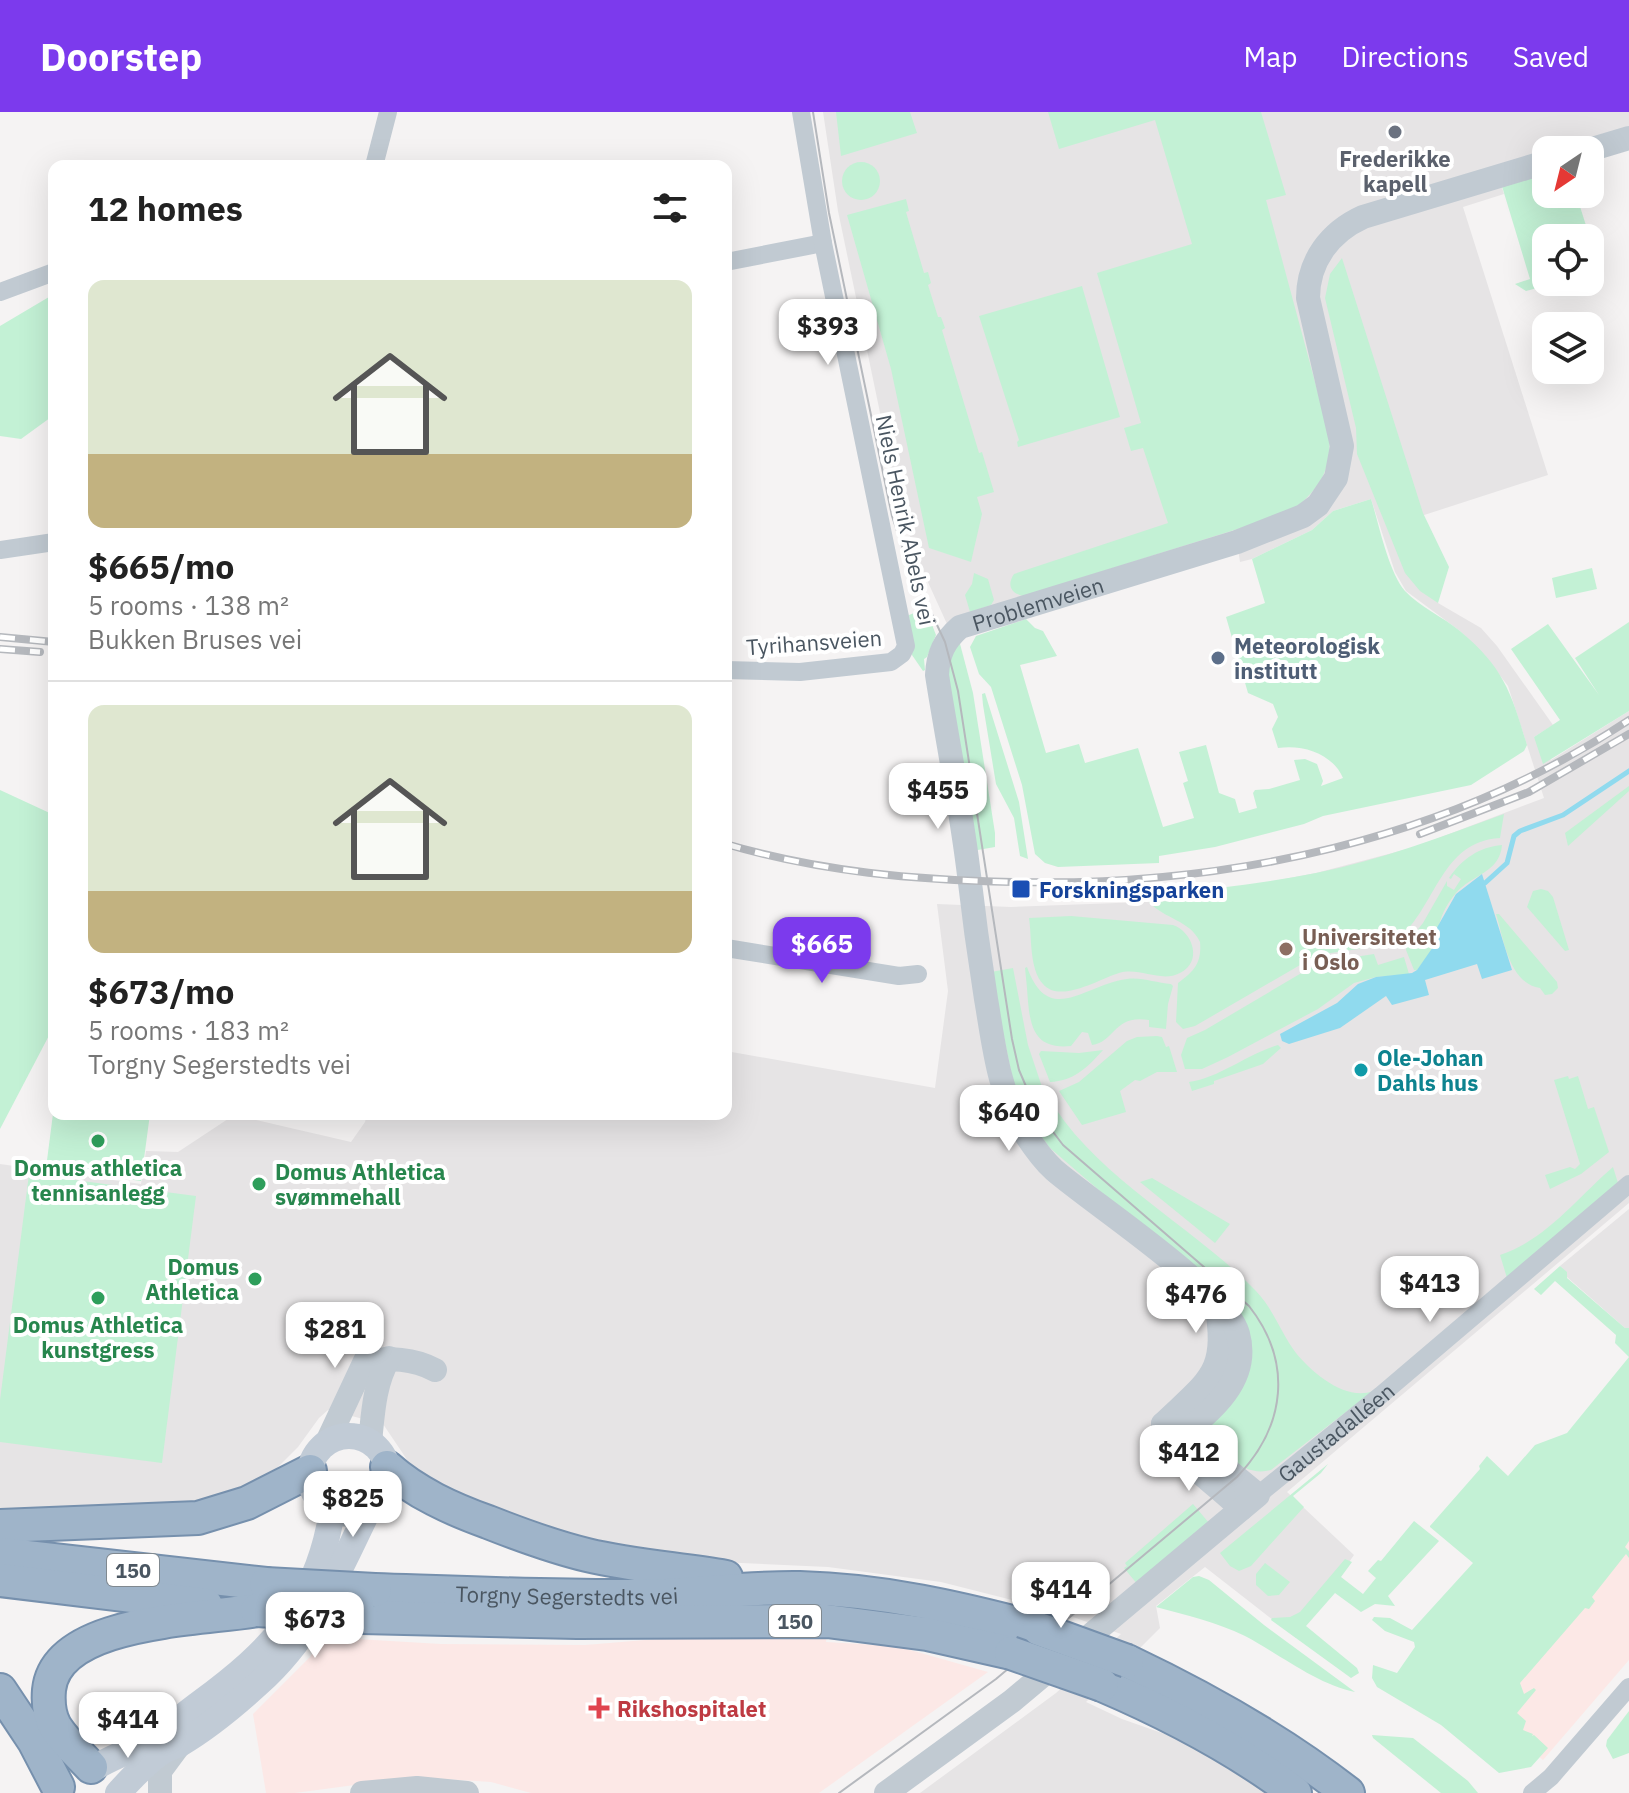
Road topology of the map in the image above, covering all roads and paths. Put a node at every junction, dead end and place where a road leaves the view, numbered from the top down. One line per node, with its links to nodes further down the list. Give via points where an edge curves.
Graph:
1 (388, 112): 5 (street)
2 (801, 112): 7 (street, Niels Henrik Abels vei)
3 (1629, 138): 4 (street)
4 (1604, 146)
5 (376, 160)
6 (1532, 166): 23 (street, Problemveien, via 1363,217 1338,231 1317,257 1308,298 1342,446 1336,478 1318,505 1237,542 960,627 938,657 971,906 996,1062 1009,1106 1054,1170 1215,1300 1234,1322 1240,1340 1238,1368 1225,1395 1172,1434)
7 (823, 243): 8 (street); 13 (street, Niels Henrik Abels vei, via 906,639)
8 (732, 261)
9 (48, 274): 10 (street)
10 (0, 292)
11 (48, 543): 12 (street)
12 (0, 550)
13 (902, 654): 14 (street, Tyrihansveien, via 891,662 848,668)
14 (732, 670)
15 (732, 949): 16 (street, via 899,976)
16 (918, 974)
17 (1629, 1184): 23 (street, Gaustadalléen)
18 (389, 1358): 19 (street); 20 (street, via 365,1361); 21 (street, via 376,1396)
19 (435, 1370)
20 (327, 1442): 21 (main road, via 357,1437); 22 (main road)
21 (378, 1455): 24 (main road, via 387,1481); 29 (highway, via 402,1481 448,1506 572,1551)
22 (310, 1471): 25 (main road, via 314,1494); 26 (highway, via 247,1503 198,1518)
23 (1249, 1502): 42 (street, Gaustadalléen, via 1006,1706)
24 (369, 1509): 25 (main road); 34 (main road, via 329,1594 290,1652 256,1686)
25 (332, 1511): 36 (main road, via 310,1588 275,1638 241,1672 168,1727)
26 (0, 1526)
27 (0, 1554): 30 (highway, Torgny Segerstedts vei / 150)
28 (0, 1580): 30 (highway, Torgny Segerstedts vei / 150, via 128,1597)
29 (796, 1588): 31 (highway, Torgny Segerstedts vei / 150); 45 (highway, Torgny Segerstedts vei / 150, bridge, via 948,1606 1039,1629 1127,1661 1231,1713)
30 (256, 1604): 31 (highway, Torgny Segerstedts vei / 150, bridge); 36 (highway, via 114,1632 62,1660 51,1678 49,1710 60,1733)
31 (369, 1604): 35 (highway, Torgny Segerstedts vei / 150, bridge, via 577,1622 827,1621 927,1634 1011,1653 1102,1685)
32 (1629, 1687): 46 (street)
33 (0, 1690): 37 (highway, via 34,1741)
34 (180, 1744): 38 (main road, via 146,1764); 39 (street, via 160,1771)
35 (1228, 1747): 43 (highway); 44 (highway, 150)
36 (92, 1768): 37 (main road, via 74,1770); 38 (main road, via 109,1776)
37 (57, 1790)
38 (118, 1793)
39 (160, 1793)
40 (362, 1793): 41 (street, via 417,1788)
41 (467, 1793)
42 (886, 1793)
43 (1277, 1793)
44 (1295, 1793)
45 (1348, 1793)
46 (1532, 1793)

